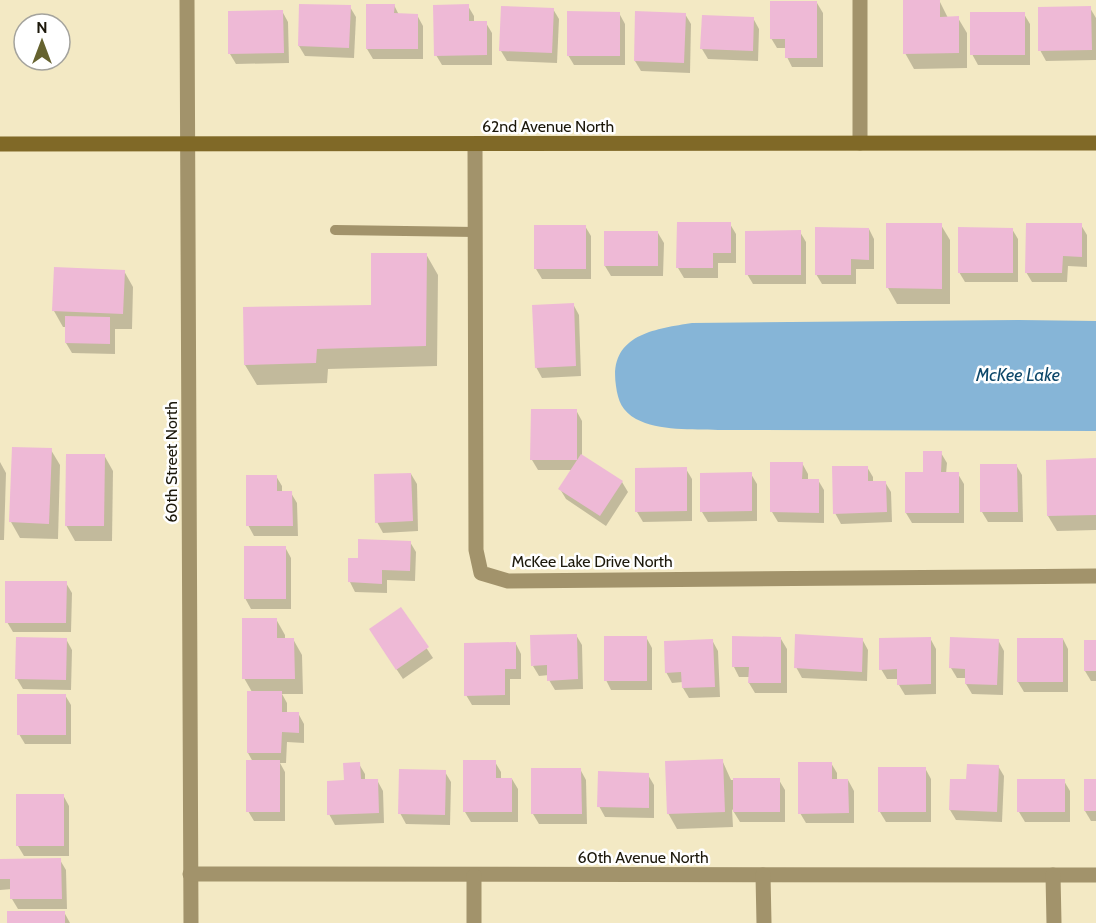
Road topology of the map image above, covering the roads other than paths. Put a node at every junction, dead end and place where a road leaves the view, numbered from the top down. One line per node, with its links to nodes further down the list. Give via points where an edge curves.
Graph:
1 (186, 0): 3 (street, 60th Street North)
2 (860, 0): 4 (street)
3 (187, 143): 6 (street, 62nd Avenue North); 7 (street, 62nd Avenue North); 11 (street, 60th Street North)
4 (860, 143): 5 (street, 62nd Avenue North); 7 (street, 62nd Avenue North)
5 (1096, 143)
6 (0, 144)
7 (475, 145): 9 (street, McKee Lake Drive North)
8 (335, 230): 9 (lane)
9 (475, 232): 10 (street, McKee Lake Drive North, via 476,550 481,573 508,581)
10 (1096, 576)
11 (190, 874): 15 (street, 60th Avenue North); 16 (street, 60th Street North)
12 (763, 875): 13 (street, 60th Avenue North); 15 (street, 60th Avenue North); 18 (street)
13 (1053, 875): 14 (street, 60th Avenue North); 19 (street)
14 (1096, 875)
15 (474, 876): 17 (street)
16 (191, 923)
17 (474, 923)
18 (764, 923)
19 (1054, 923)

